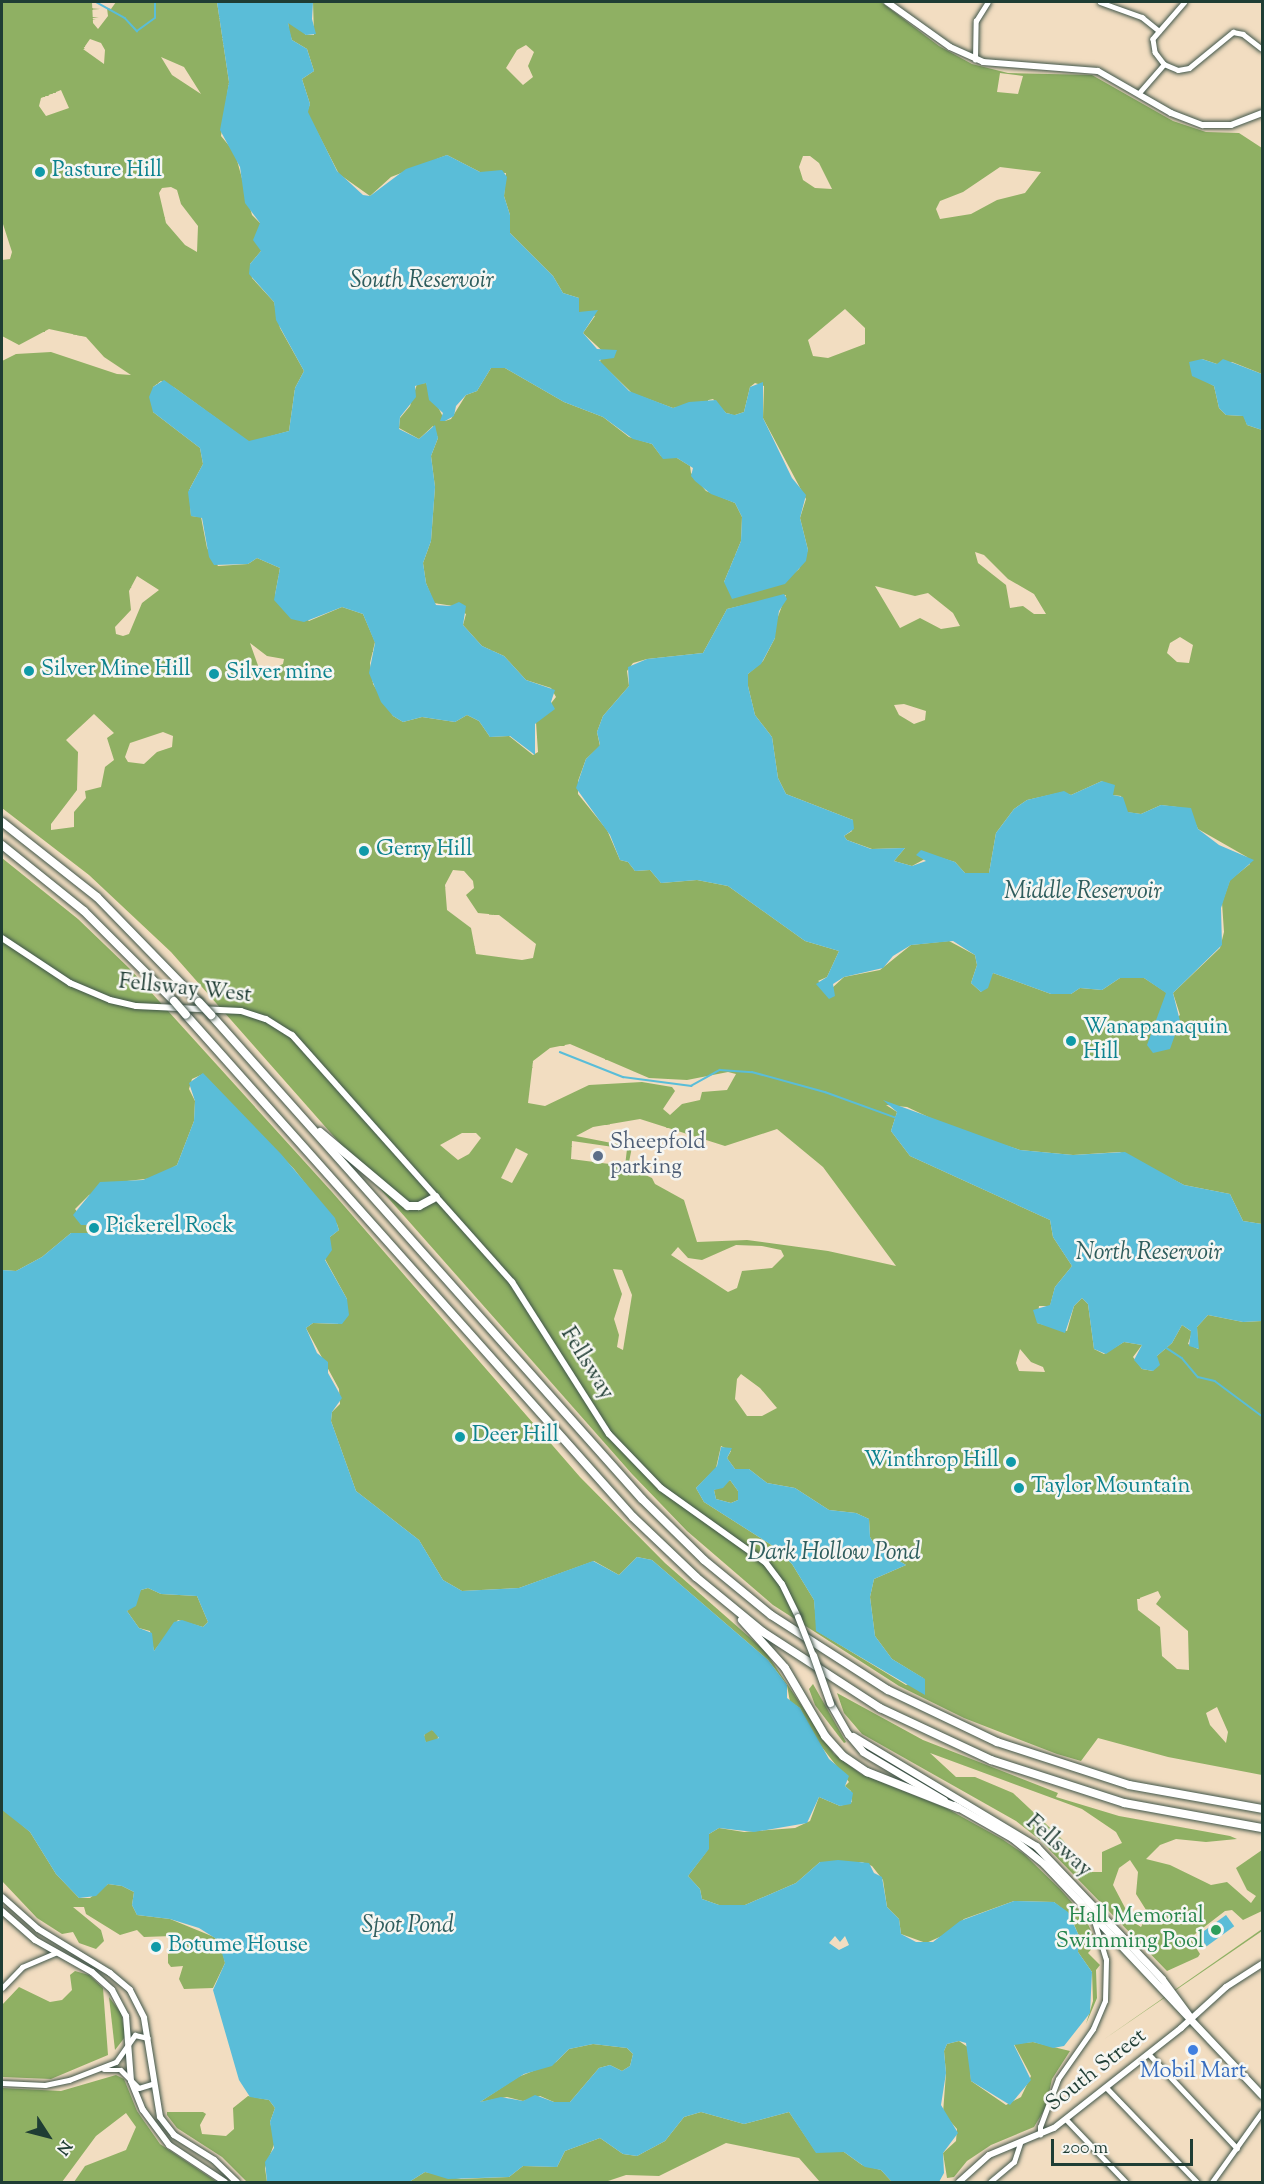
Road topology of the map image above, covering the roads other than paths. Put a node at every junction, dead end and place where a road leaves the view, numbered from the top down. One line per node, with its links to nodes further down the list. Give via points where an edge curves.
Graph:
1 (888, 2): 7 (main road, via 943,43)
2 (988, 2): 7 (street, via 975,21)
3 (1100, 2): 5 (street, via 1142,17)
4 (1185, 2): 5 (street)
5 (1159, 31): 8 (street, via 1152,45)
6 (1263, 49): 8 (street, via 1243,34 1232,32 1189,68 1178,70)
7 (975, 60): 9 (main road, via 1011,67 1085,68 1113,76)
8 (1164, 64): 9 (street)
9 (1139, 93): 10 (main road, via 1180,117 1209,126 1238,124)
10 (1263, 113)
11 (2, 822): 15 (highway, bridge, via 110,909)
12 (2, 845): 17 (highway, bridge, via 84,911 174,1001 615,1497 676,1560)
13 (2, 938): 14 (main road, Fellsway West, via 70,983 110,1000 136,1006 236,1010)
14 (273, 1022): 16 (main road, Fellsway, via 300,1043)
15 (304, 1119): 16 (highway, via 405,1204 416,1207); 21 (highway, via 642,1499 711,1566 786,1626 888,1690 997,1742 1129,1785)
16 (436, 1197): 18 (main road, Fellsway, bridge, via 526,1300 609,1434 667,1492 766,1563 782,1584)
17 (734, 1610): 20 (highway, via 785,1668 825,1736 843,1756 867,1772); 22 (highway, via 850,1690 975,1754 1115,1801)
18 (813, 1655): 19 (main road, Fellsway, bridge)
19 (845, 1730): 20 (main road, Fellsway, via 879,1764); 29 (main road, Fellsway, via 875,1753 1008,1826 1036,1846 1162,1979)
20 (958, 1808): 25 (main road, Fellsway, via 1025,1848)
21 (1263, 1809)
22 (1263, 1828)
23 (2, 1897): 30 (main road, via 38,1929 122,1982 140,2008)
24 (2, 1911): 26 (main road, via 25,1934)
25 (1092, 1916): 29 (main road, Fellsway); 41 (street, via 1106,1960 1105,2001 1093,2029 1058,2079)
26 (55, 1953): 28 (street, via 22,1967); 31 (main road, via 110,1987 125,2013)
27 (1263, 1964): 29 (main road, South Street, via 1226,1987)
28 (2, 1988)
29 (1191, 2019): 32 (main road, South Street); 38 (main road)
30 (148, 2038): 31 (street, via 136,2034); 36 (main road)
31 (129, 2043): 33 (street, via 121,2058); 34 (main road)
32 (1149, 2054): 37 (main road, South Street); 43 (street)
33 (93, 2072): 34 (street, via 117,2069); 35 (street, via 50,2085)
34 (131, 2081): 36 (street, via 140,2088); 44 (main road, via 143,2110 165,2141)
35 (2, 2083)
36 (152, 2084): 45 (main road, via 157,2111 168,2130 214,2160)
37 (1106, 2087): 40 (main road, South Street); 49 (street)
38 (1263, 2096)
39 (1263, 2112): 43 (street)
40 (1066, 2119): 41 (main road, South Street); 48 (street)
41 (1040, 2135): 42 (main road, South Street)
42 (1020, 2143): 46 (main road, South Street, via 982,2159); 47 (street, via 1014,2162)
43 (1237, 2148): 50 (street)
44 (225, 2182)
45 (237, 2182)
46 (959, 2182)
47 (990, 2182)
48 (1126, 2182)
49 (1197, 2182)
50 (1212, 2182)

